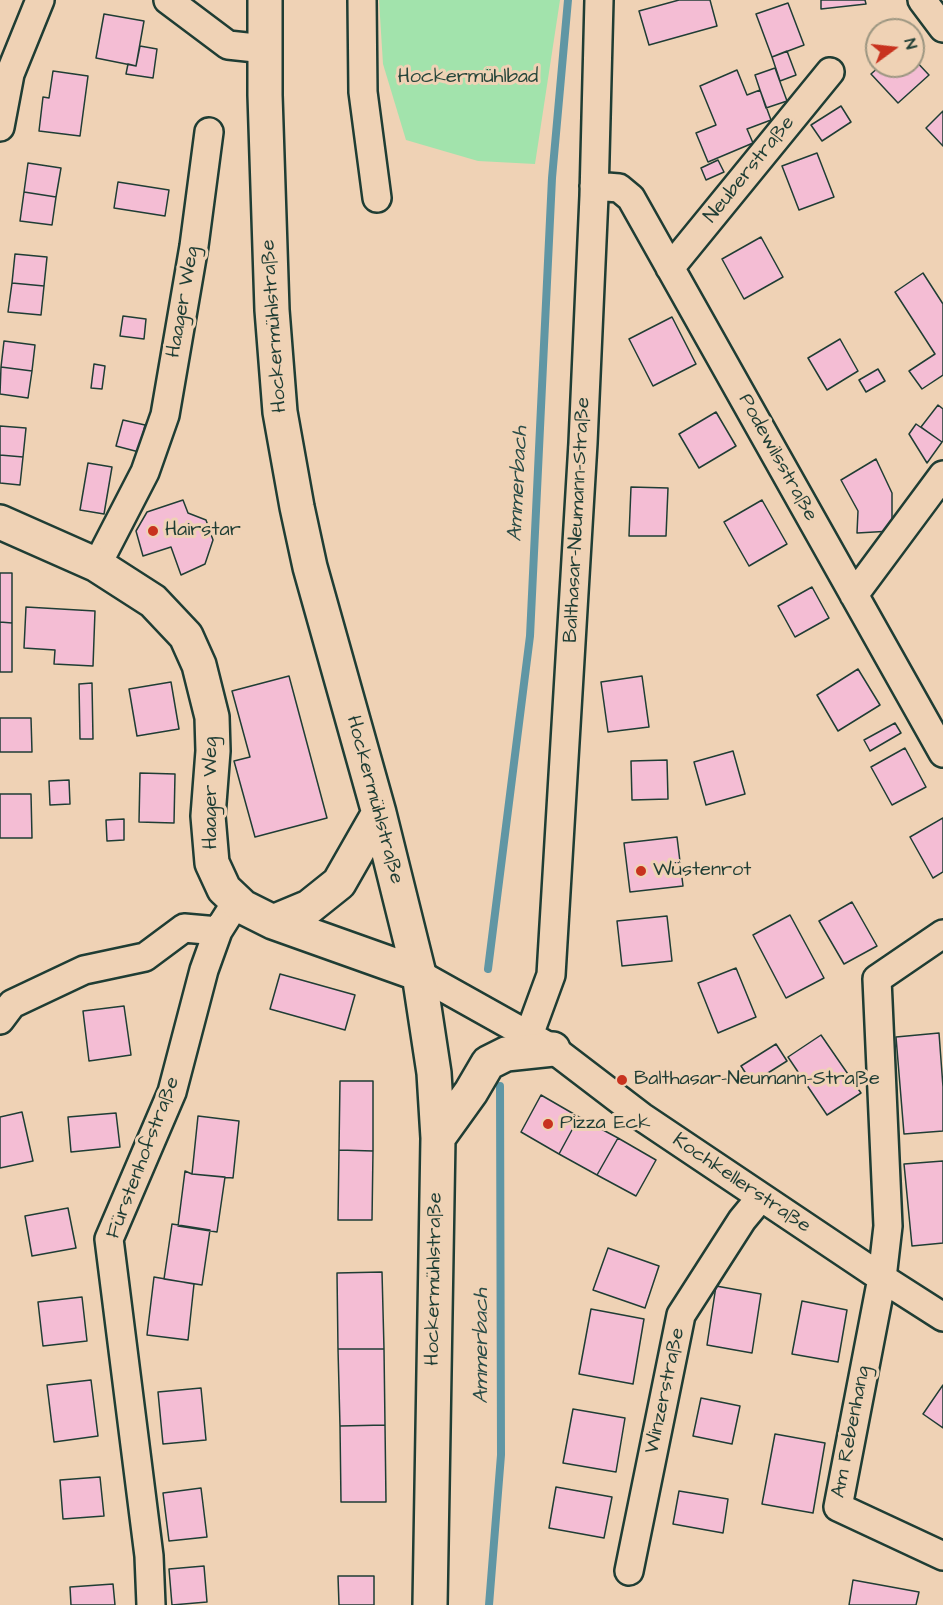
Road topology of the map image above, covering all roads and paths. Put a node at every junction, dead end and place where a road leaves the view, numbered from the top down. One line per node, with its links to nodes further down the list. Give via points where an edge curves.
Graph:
1 (40, 0): 10 (street, via 10,74)
2 (168, 0): 8 (street, via 228,45)
3 (265, 0): 8 (main road, Hockermühlstraße)
4 (362, 0): 13 (street, via 363,92)
5 (599, 0): 12 (street, Balthasar-Neumann-Straße)
6 (922, 0): 7 (street)
7 (943, 28)
8 (264, 49): 20 (main road, Hockermühlstraße, via 279,412 310,567)
9 (830, 72): 14 (street, Neuberstraße)
10 (0, 128)
11 (209, 132): 17 (street, Haager Weg, via 165,415 145,472)
12 (594, 186): 14 (street, Podewilsstraße, via 619,188 631,198); 27 (street, Balthasar-Neumann-Straße, via 583,443 551,975)
13 (377, 198)
14 (670, 268): 18 (street, Podewilsstraße)
15 (943, 475): 18 (street)
16 (0, 522): 17 (main road, Haager Weg)
17 (97, 565): 21 (main road, Haager Weg, via 153,601 186,636 199,665 212,717 208,816 212,863 224,889)
18 (854, 595): 19 (street, Podewilsstraße)
19 (943, 753)
20 (379, 813): 22 (main road, via 339,883 309,907); 25 (main road, Hockermühlstraße)
21 (237, 901): 22 (main road, Haager Weg); 23 (street, Fürstenhofstraße)
22 (273, 922): 25 (main road, Haager Weg)
23 (218, 931): 26 (street, via 184,928 145,957 84,970 12,1004); 34 (street, Fürstenhofstraße, via 172,1092 109,1239 149,1556)
24 (943, 934): 30 (street, via 877,979 888,1226)
25 (419, 974): 27 (street, Kochkellerstraße); 28 (main road, Hockermühlstraße, via 434,1073)
26 (0, 1020)
27 (541, 1042): 28 (main road, via 488,1063); 29 (street, Kochkellerstraße, via 642,1117)
28 (438, 1138): 35 (main road, Hockermühlstraße)
29 (761, 1197): 30 (street, Kochkellerstraße); 33 (street, Winzerstraße, via 681,1315)
30 (882, 1278): 31 (street, Kochkellerstraße); 32 (street, Am Rebenhang, via 838,1507)
31 (943, 1317)
32 (943, 1556)
33 (629, 1571)
34 (151, 1605)
35 (430, 1605)

